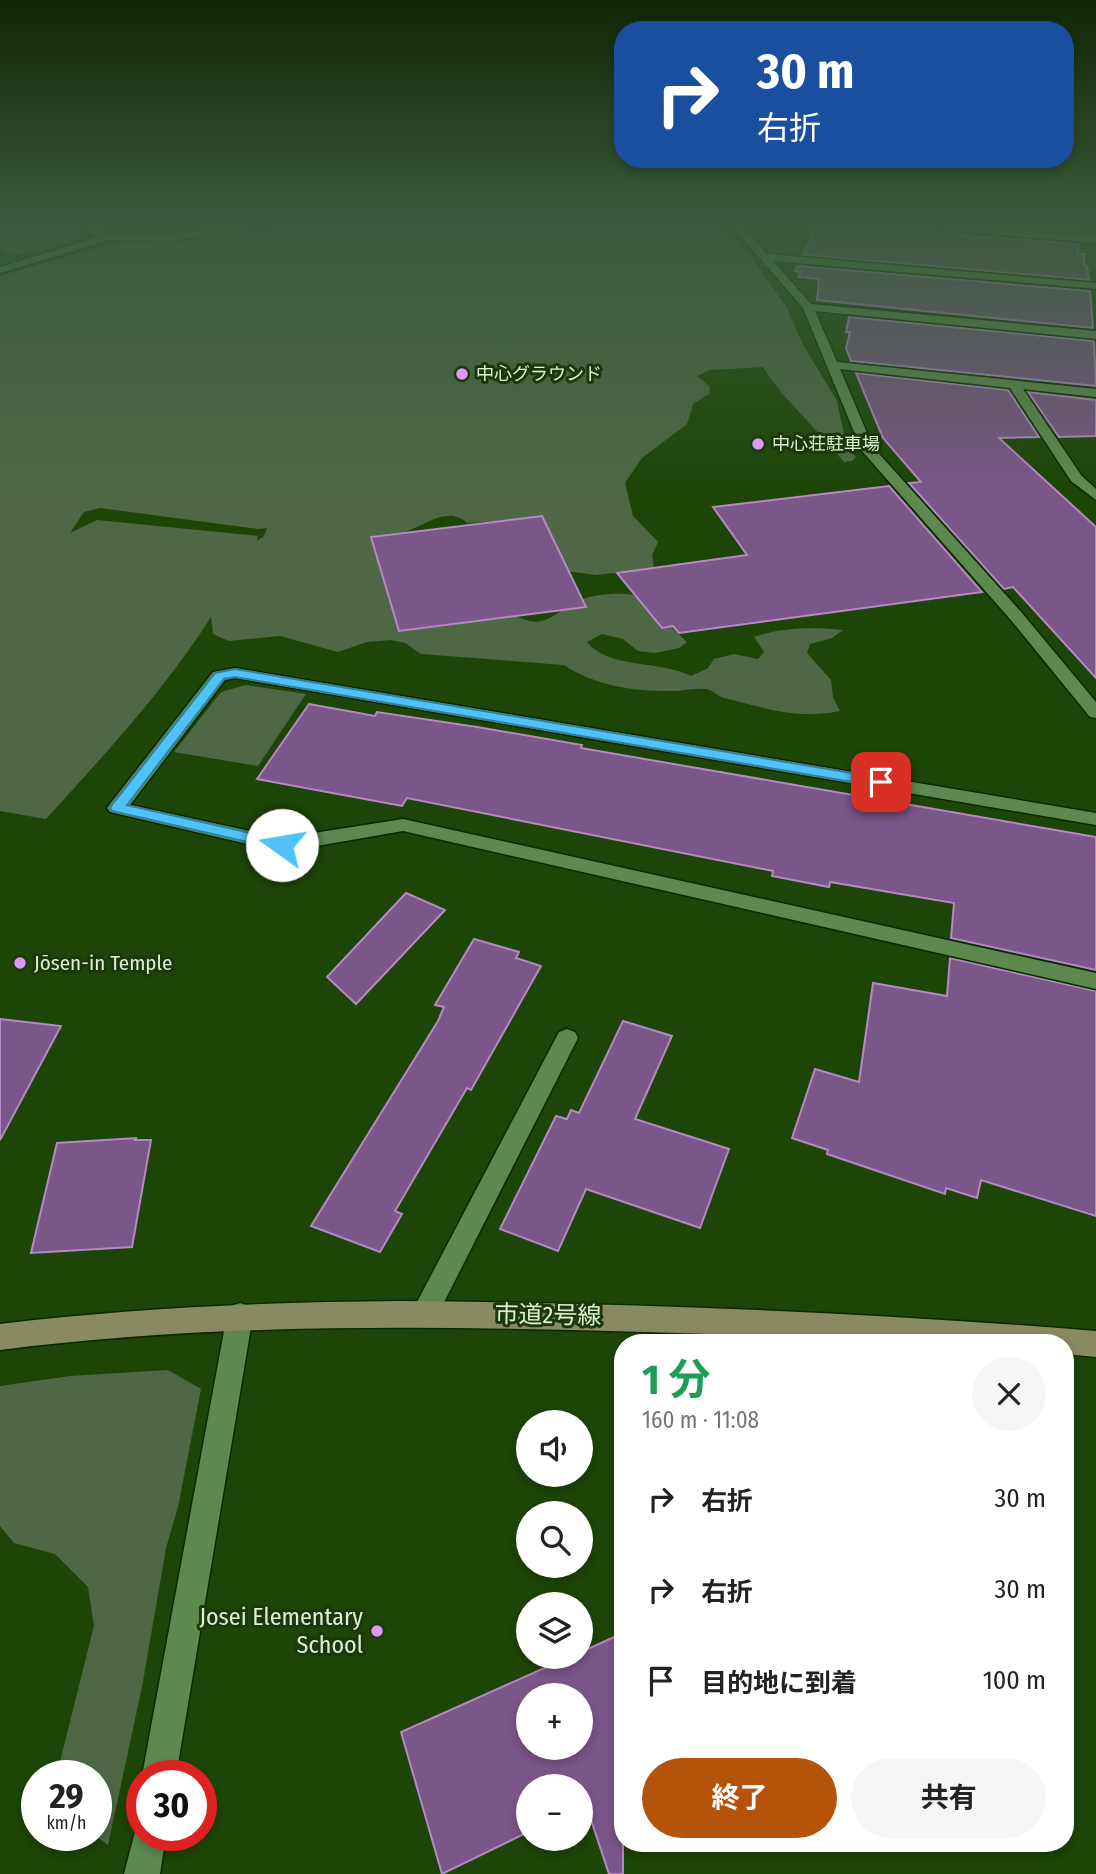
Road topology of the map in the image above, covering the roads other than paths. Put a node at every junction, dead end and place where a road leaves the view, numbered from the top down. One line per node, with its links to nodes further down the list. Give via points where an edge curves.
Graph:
1 (810, 312): 4 (street)
2 (864, 312): 3 (street)
3 (1096, 335)
4 (834, 365): 5 (street); 8 (street, via 867,447)
5 (1013, 383): 6 (street); 7 (street, via 1076,478)
6 (1096, 393)
7 (1096, 496)
8 (1095, 710)
9 (1096, 819): 10 (street, via 235,673 219,676 117,808 282,845 403,825)
10 (1096, 981)
11 (567, 1038): 12 (street)
12 (425, 1313): 13 (street, 市道2号線); 14 (street, 市道2号線, via 715,1318)
13 (240, 1315): 15 (street, 市道2号線); 18 (street)
14 (959, 1334)
15 (0, 1337)
16 (1074, 1342): 17 (street, 市道2号線)
17 (1096, 1343)
18 (162, 1760)
19 (146, 1851): 20 (street)
20 (142, 1874)

